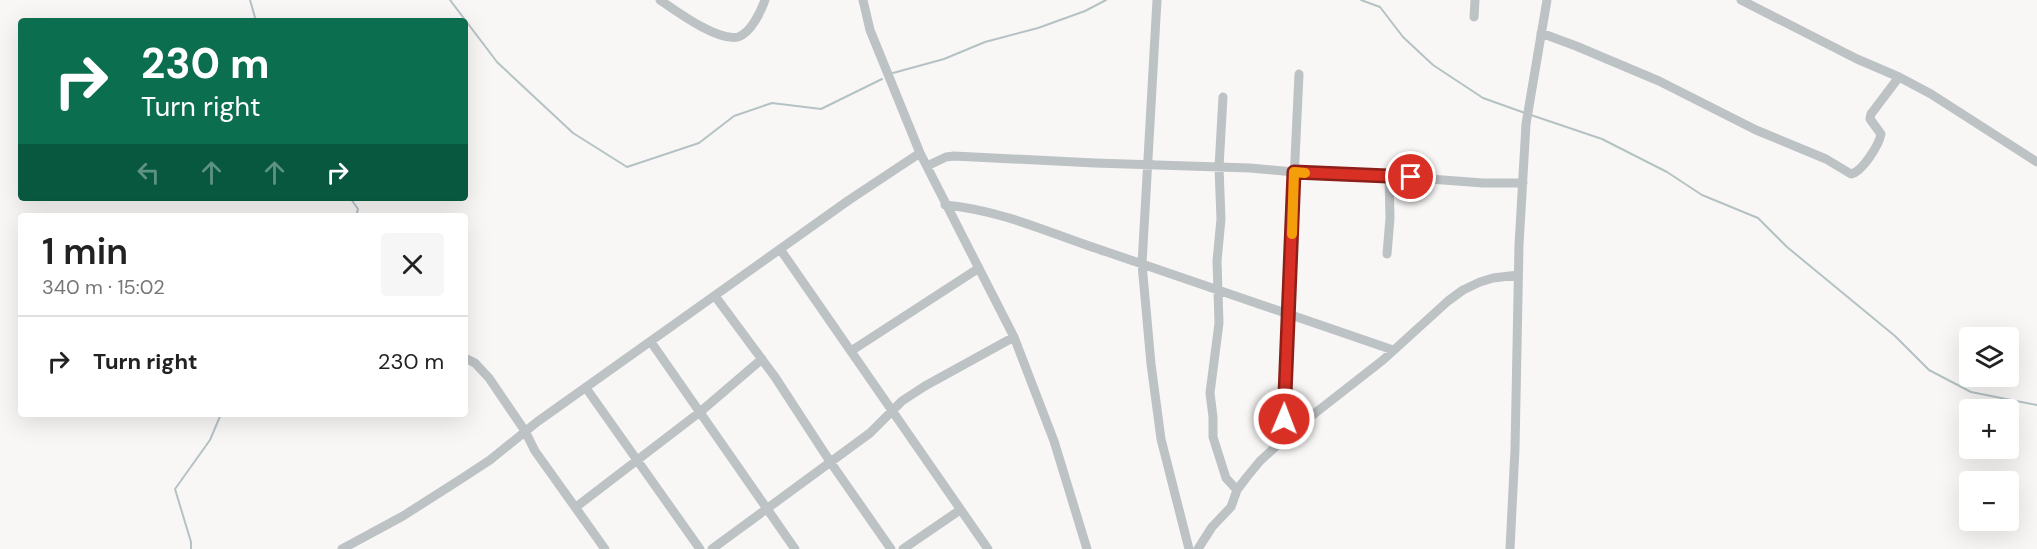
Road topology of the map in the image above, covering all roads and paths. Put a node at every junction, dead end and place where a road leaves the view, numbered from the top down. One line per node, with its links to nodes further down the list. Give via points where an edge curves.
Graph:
1 (660, 0): 2 (street, via 726,37 746,32)
2 (765, 0)
3 (863, 0): 13 (street, via 870,30)
4 (1157, 0): 15 (street)
5 (1475, 0): 8 (street)
6 (1547, 0): 9 (street)
7 (1741, 0): 11 (street)
8 (1474, 17)
9 (1541, 33): 11 (street, via 1659,81 1851,174 1857,173 1877,146 1881,134 1870,114); 20 (street, via 1526,124)
10 (1299, 74): 18 (street)
11 (1899, 77): 14 (street)
12 (1223, 97): 17 (street)
13 (920, 153): 16 (street); 22 (street)
14 (2037, 162)
15 (1147, 164): 16 (street, via 954,156); 17 (street); 24 (street)
16 (927, 166): 21 (street)
17 (1219, 167): 18 (street); 27 (street)
18 (1294, 172): 19 (street); 29 (street)
19 (1389, 176): 20 (street); 23 (street)
20 (1523, 183): 26 (street)
21 (945, 204): 24 (street, via 1016,219); 25 (street)
22 (780, 249): 28 (street); 33 (street)
23 (1387, 254)
24 (1142, 264): 27 (street); 56 (street, via 1161,439)
25 (979, 268): 30 (street); 33 (street)
26 (1518, 275): 32 (street, via 1493,278 1463,290); 58 (street)
27 (1217, 290): 29 (street); 43 (street, via 1219,323 1210,393 1213,437 1226,478)
28 (715, 296): 31 (street); 34 (street)
29 (1288, 314): 32 (street); 39 (street, via 1283,414)
30 (1014, 337): 37 (street, via 925,386); 55 (street)
31 (651, 342): 36 (street); 38 (street)
32 (1393, 350): 39 (street)
33 (851, 351): 37 (street)
34 (762, 359): 38 (street); 42 (street)
35 (468, 360): 40 (street, via 489,378)
36 (586, 388): 40 (street); 41 (street)
37 (892, 411): 42 (street); 46 (street)
38 (700, 412): 41 (street); 45 (street)
39 (1296, 428): 43 (street, via 1260,461)
40 (525, 431): 44 (street); 47 (street, via 461,479)
41 (638, 461): 44 (street); 49 (street)
42 (831, 463): 45 (street); 52 (street)
43 (1237, 490): 57 (street, via 1231,507 1212,526)
44 (576, 507): 48 (street)
45 (768, 508): 50 (street); 51 (street)
46 (960, 510): 53 (street); 54 (street)
47 (342, 549)
48 (605, 549)
49 (700, 549)
50 (712, 549)
51 (795, 549)
52 (891, 549)
53 (903, 549)
54 (988, 549)
55 (1088, 549)
56 (1189, 549)
57 (1198, 549)
58 (1510, 549)

